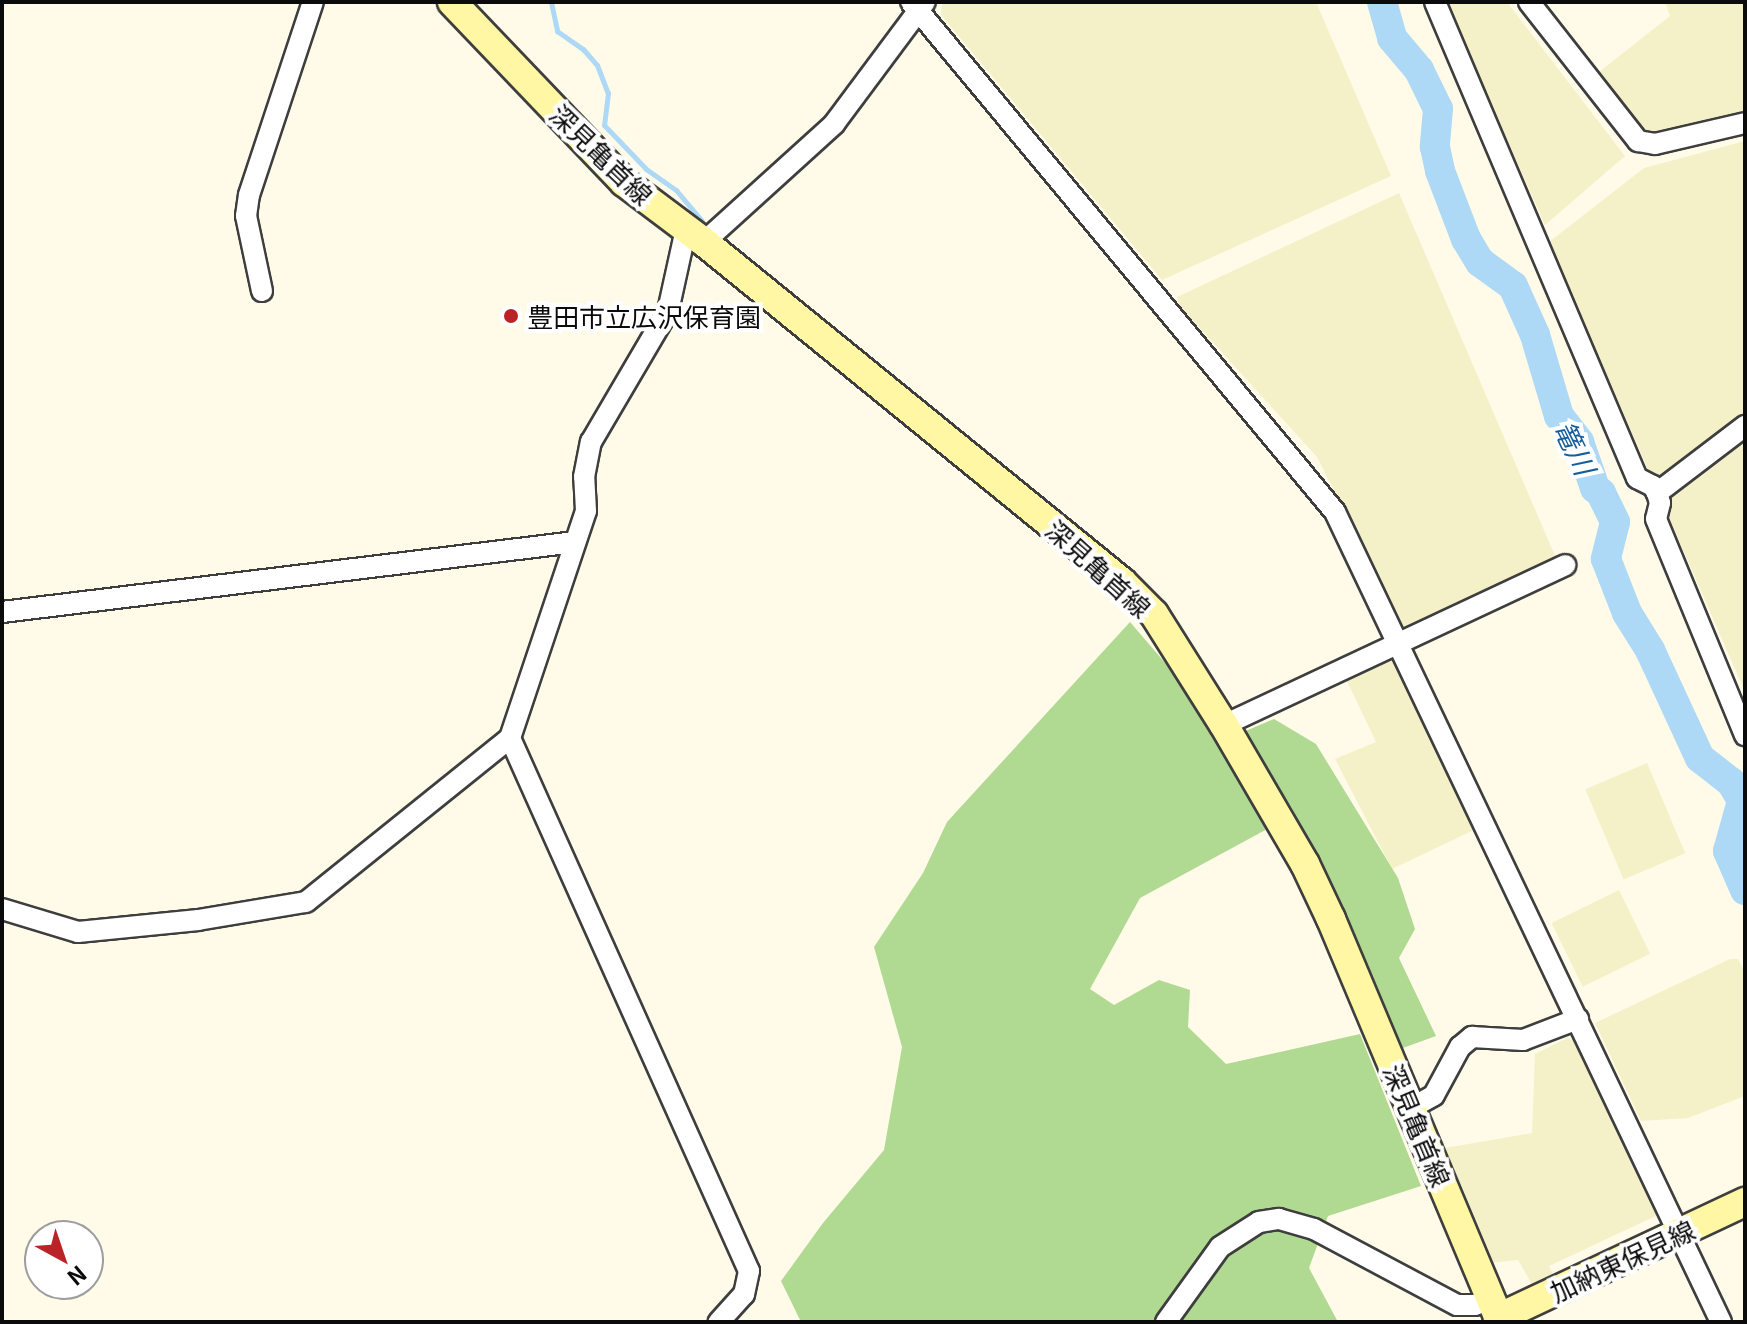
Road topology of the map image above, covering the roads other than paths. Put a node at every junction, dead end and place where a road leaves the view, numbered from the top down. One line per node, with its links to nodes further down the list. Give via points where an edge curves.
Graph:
1 (313, 2): 8 (street, via 249,195 246,216)
2 (452, 2): 7 (main road, 深見亀首線, via 624,182)
3 (1435, 2): 10 (street, via 1637,478)
4 (1529, 2): 6 (street, via 1638,141 1655,144)
5 (918, 4): 7 (street, via 834,124); 14 (street, via 1335,512)
6 (1745, 123)
7 (695, 235): 11 (street, via 668,311 591,442 584,477 586,511); 15 (main road, 深見亀首線, via 1122,582 1154,614)
8 (262, 291)
9 (1745, 426): 10 (street)
10 (1657, 493): 16 (street, via 1656,519)
11 (575, 542): 13 (street); 17 (street)
12 (1565, 565): 14 (street)
13 (2, 612)
14 (1398, 641): 15 (street); 19 (street)
15 (1224, 725): 20 (main road, 深見亀首線, via 1318,891)
16 (1745, 735)
17 (510, 738): 18 (street, via 306,902 78,932); 24 (street, via 749,1271 744,1294)
18 (2, 909)
19 (1578, 1019): 20 (street, via 1523,1040 1472,1037 1460,1047 1434,1095); 22 (street)
20 (1411, 1108): 23 (main road, 深見亀首線)
21 (1745, 1202): 22 (main road, 加納東保見線)
22 (1679, 1234): 23 (main road, 加納東保見線); 26 (street)
23 (1496, 1313): 25 (street, via 1457,1305 1314,1229 1279,1219 1259,1222 1220,1247)
24 (719, 1322)
25 (1166, 1322)
26 (1721, 1322)

